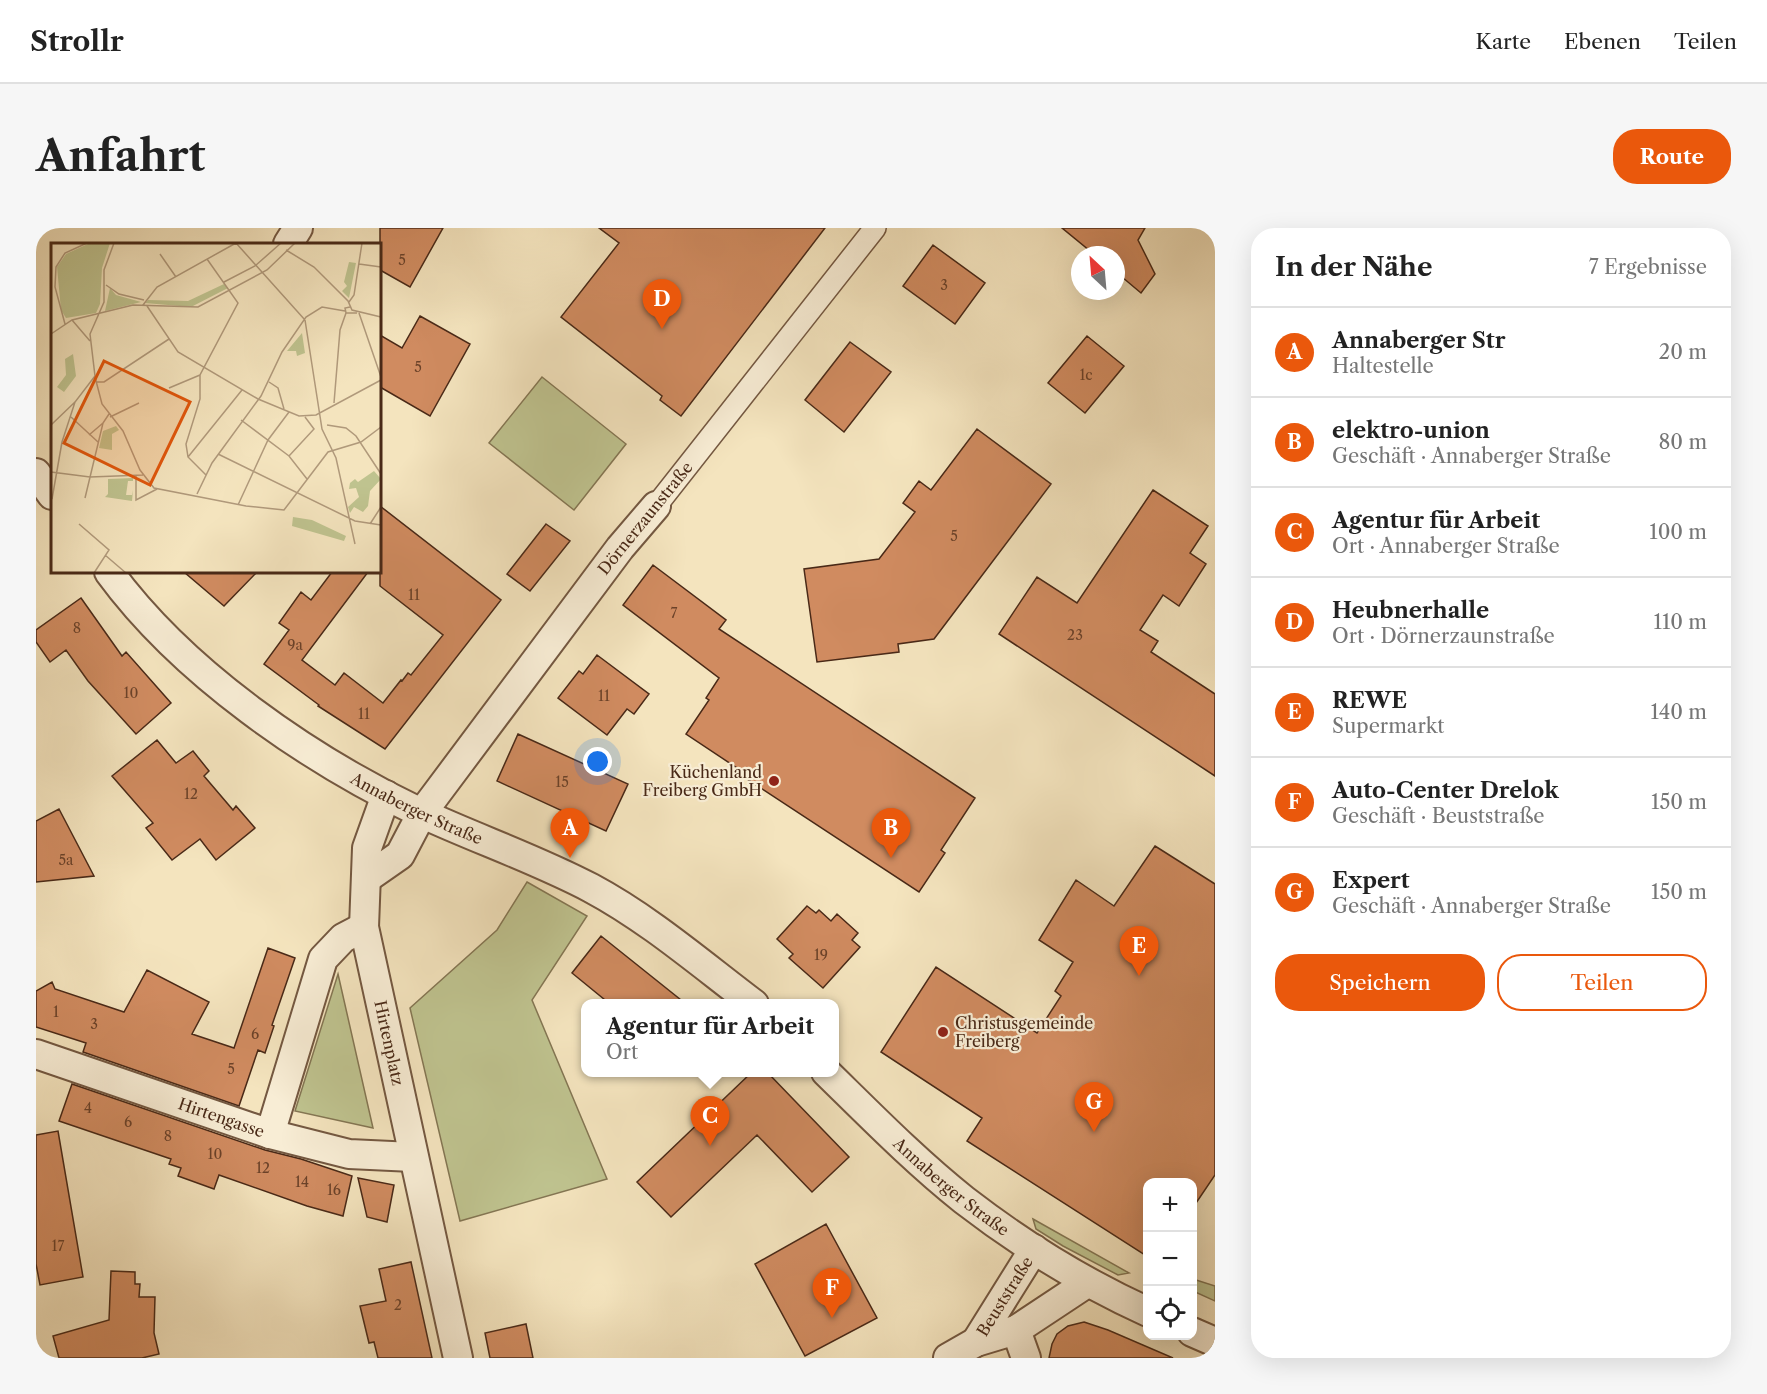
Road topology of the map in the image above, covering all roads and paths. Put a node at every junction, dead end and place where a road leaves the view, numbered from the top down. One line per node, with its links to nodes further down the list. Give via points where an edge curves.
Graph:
1 (298, 228): 3 (street)
2 (874, 228): 6 (street, Dörnerzaunstraße)
3 (289, 243)
4 (36, 473): 5 (street)
5 (51, 494)
6 (656, 506): 9 (street, Dörnerzaunstraße, via 620,548)
7 (110, 573): 8 (street, Annaberger Straße, via 131,602 209,676 255,713 305,748)
8 (386, 795): 9 (street, Annaberger Straße); 10 (street, Hirtenplatz, via 367,848)
9 (422, 813): 10 (street, via 399,855); 12 (street, Annaberger Straße, via 591,888 627,910)
10 (367, 878): 11 (street, Hirtenplatz)
11 (364, 927): 15 (street, via 343,938 323,959); 16 (street, Hirtenplatz)
12 (746, 999)
13 (36, 1054): 15 (street, Hirtengasse)
14 (831, 1077): 17 (street, Annaberger Straße, via 964,1200)
15 (270, 1134): 16 (street, Hirtengasse, via 348,1154)
16 (413, 1157): 24 (street, Hirtenplatz)
17 (1034, 1249): 18 (street, Annaberger Straße); 22 (street, Beuststraße)
18 (1087, 1283): 19 (street, Annaberger Straße); 20 (street, Beuststraße)
19 (1143, 1310)
20 (1016, 1330): 22 (street, Beuststraße); 26 (street)
21 (1197, 1334): 23 (street)
22 (976, 1342): 25 (street, Beuststraße)
23 (1215, 1342)
24 (458, 1358)
25 (948, 1358)
26 (1026, 1358)

